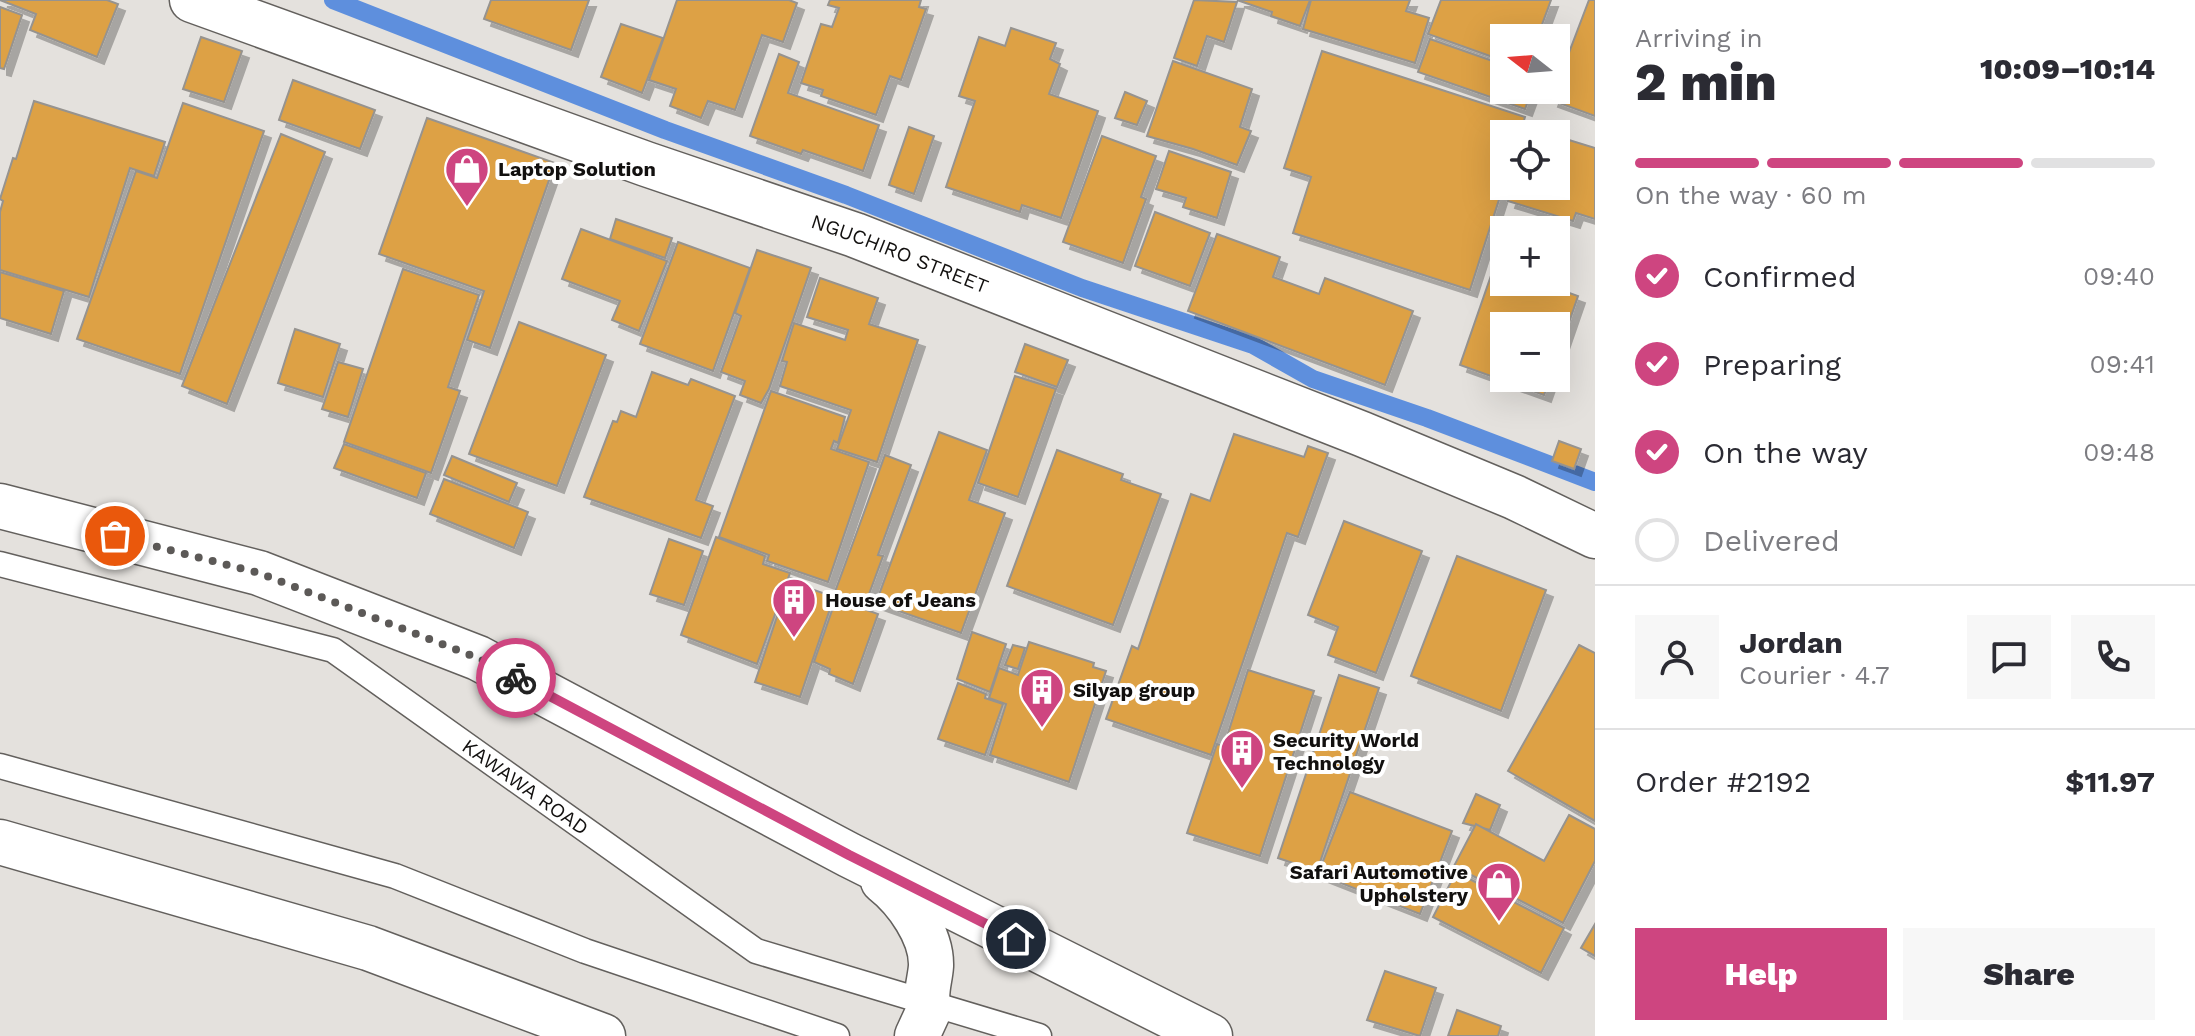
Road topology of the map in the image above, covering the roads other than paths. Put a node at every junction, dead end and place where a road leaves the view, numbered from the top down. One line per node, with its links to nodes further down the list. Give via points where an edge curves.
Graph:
1 (192, 0): 3 (main road, NGUCHIRO STREET, via 855,235 1362,434)
2 (0, 506): 7 (main road, via 259,573 478,658)
3 (1595, 536)
4 (0, 564): 8 (lane, KAWAWA ROAD, via 333,650 756,951)
5 (0, 766): 10 (lane, via 395,876 585,951)
6 (0, 842): 9 (main road, via 368,948)
7 (849, 855): 8 (main road, via 888,885 918,918 931,962); 12 (main road)
8 (921, 1018): 11 (lane, KAWAWA ROAD)
9 (603, 1036)
10 (837, 1036)
11 (1039, 1036)
12 (1210, 1036)

